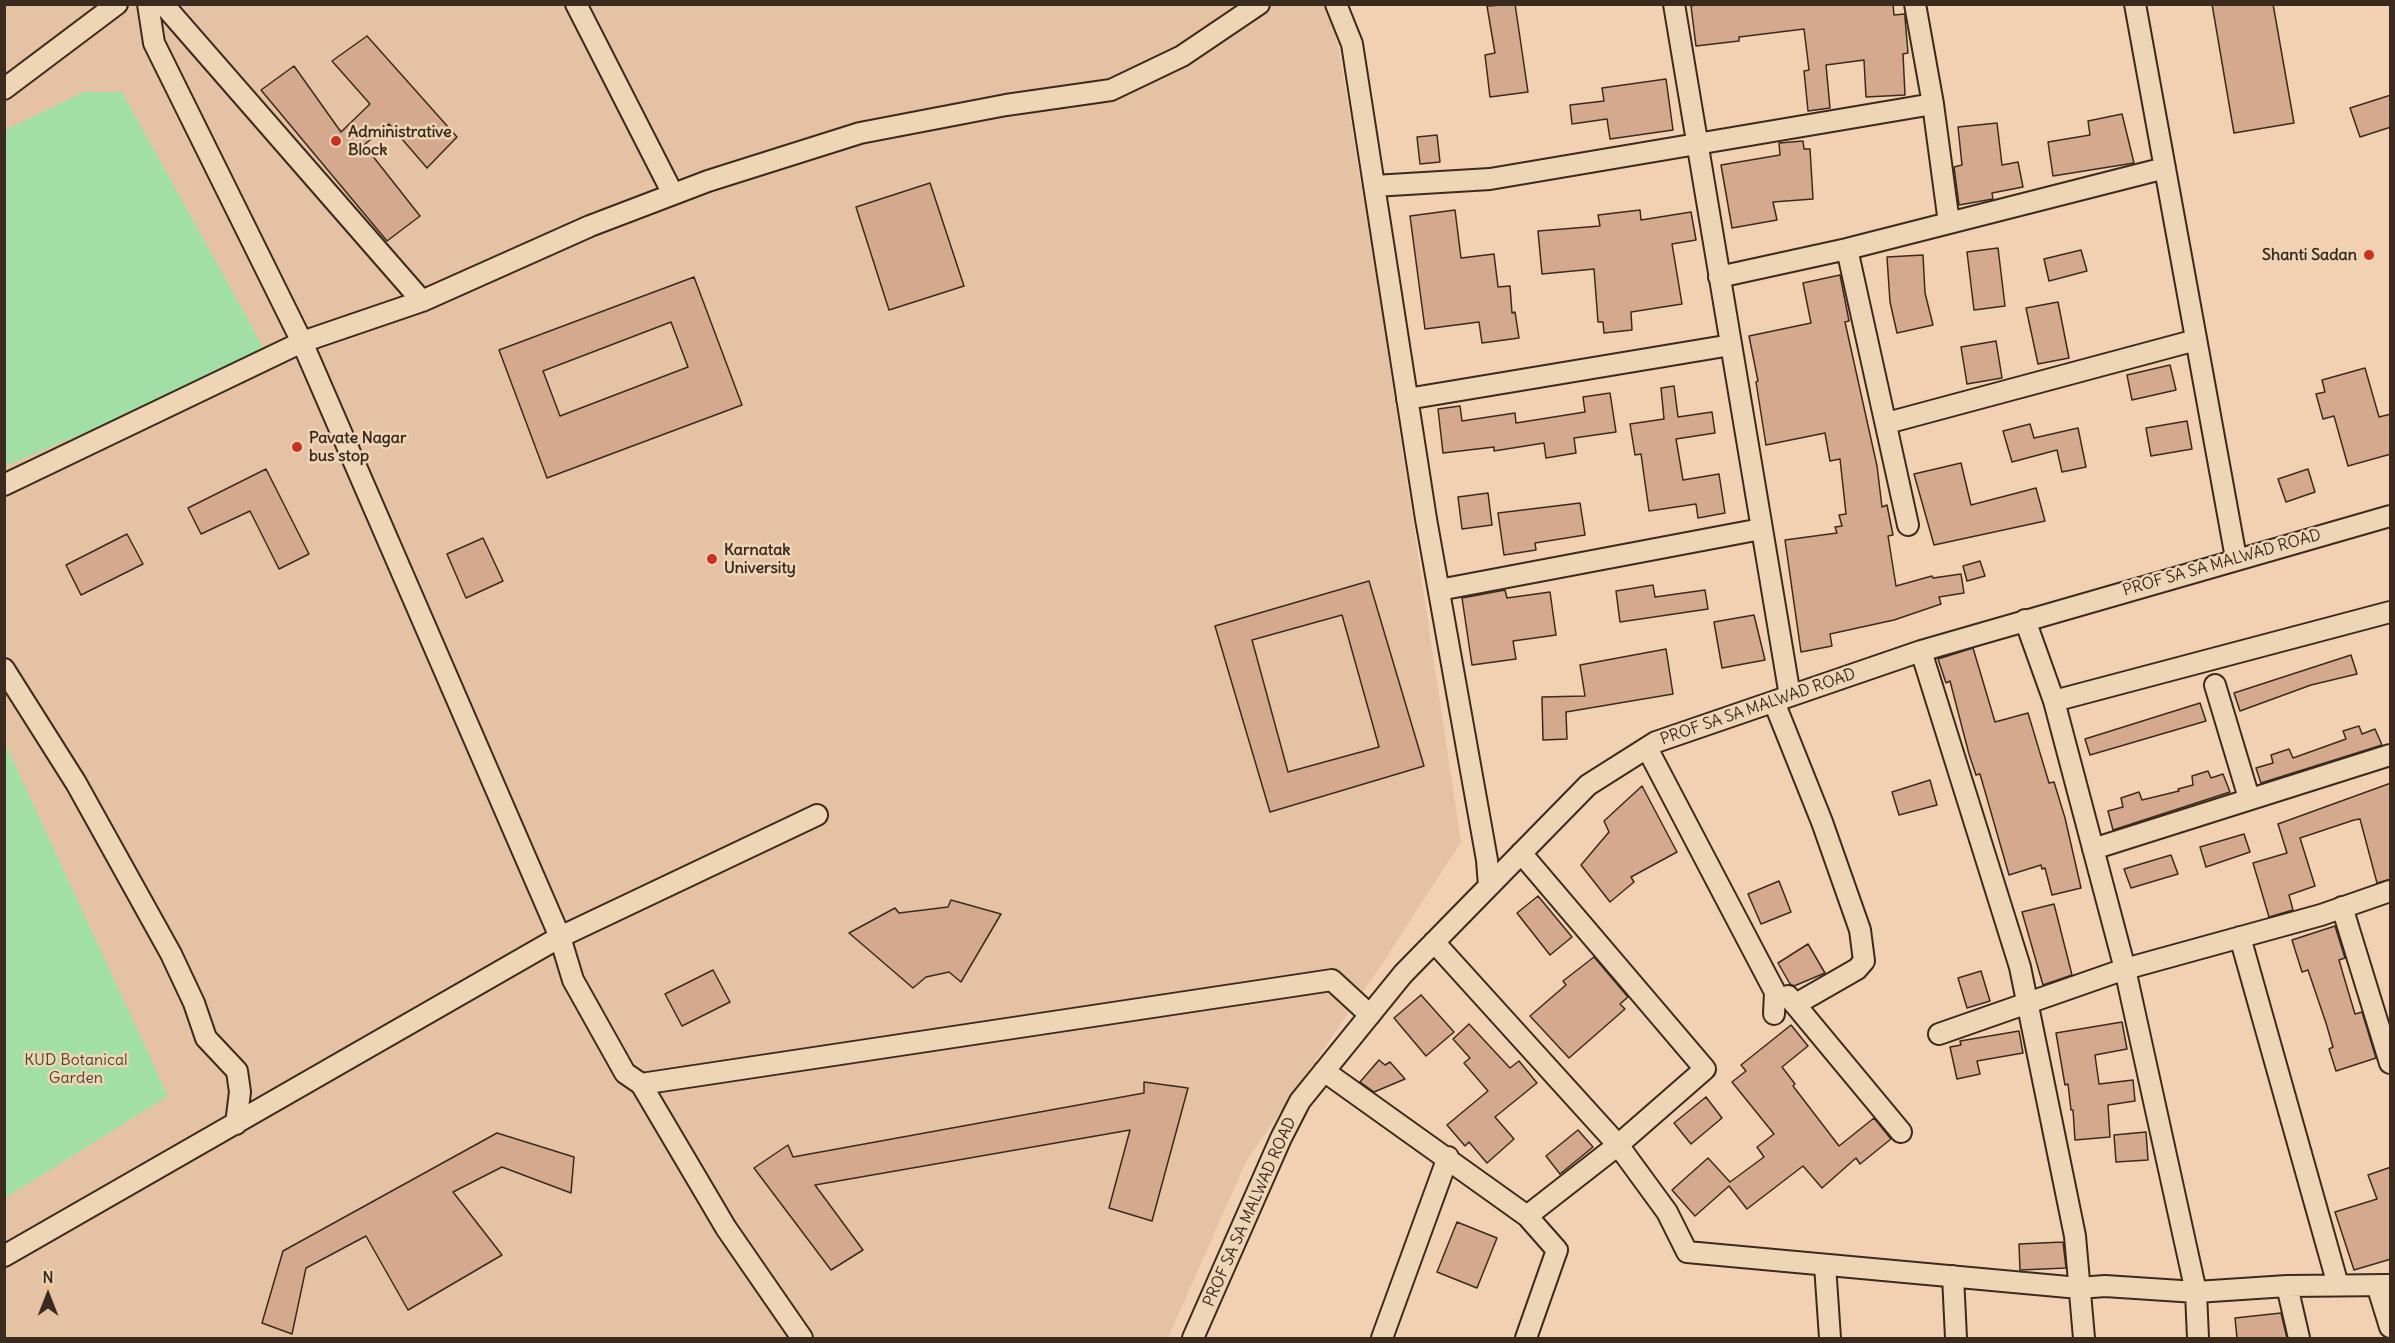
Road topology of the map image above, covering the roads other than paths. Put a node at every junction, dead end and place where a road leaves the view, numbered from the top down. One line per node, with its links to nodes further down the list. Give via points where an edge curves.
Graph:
1 (117, 4): 10 (street)
2 (148, 4): 21 (street, via 154,43)
3 (163, 4): 19 (street)
4 (576, 4): 15 (street)
5 (1259, 4): 15 (street, via 1182,56 1111,90 860,133)
6 (1336, 4): 14 (street, via 1352,44)
7 (1674, 4): 12 (street)
8 (1915, 4): 11 (street)
9 (2135, 4): 13 (street)
10 (4, 89)
11 (1933, 104): 12 (street); 16 (street)
12 (1697, 146): 14 (street, via 1490,179); 18 (street)
13 (2165, 168): 16 (street); 20 (street)
14 (1374, 186): 23 (street)
15 (673, 194): 19 (street, via 590,226)
16 (1949, 223): 17 (street)
17 (1847, 249): 18 (street); 24 (street)
18 (1719, 277): 22 (street)
19 (422, 301): 21 (street)
20 (2196, 340): 24 (street); 29 (street)
21 (302, 342): 25 (street); 47 (street)
22 (1731, 345): 23 (street); 28 (street)
23 (1407, 399): 30 (street)
24 (1887, 423): 27 (street)
25 (4, 485)
26 (2391, 516): 29 (street, PROF SA SA MALWAD ROAD)
27 (1908, 525)
28 (1761, 529): 30 (street); 36 (street)
29 (2236, 558): 32 (street, PROF SA SA MALWAD ROAD)
30 (1439, 590): 44 (street)
31 (2391, 612): 37 (street)
32 (2025, 620): 33 (street, PROF SA SA MALWAD ROAD); 37 (street)
33 (1921, 651): 36 (street, PROF SA SA MALWAD ROAD); 52 (street)
34 (4, 669): 60 (street, via 76,783 171,954 206,1038 237,1071 240,1092)
35 (2215, 685): 40 (street)
36 (1782, 699): 38 (street, PROF SA SA MALWAD ROAD); 53 (street, via 1860,930 1864,961 1857,969)
37 (2054, 701): 42 (street)
38 (1647, 748): 43 (street, PROF SA SA MALWAD ROAD, via 1588,785); 51 (street)
39 (2391, 755): 40 (street)
40 (2249, 798): 42 (street)
41 (817, 815): 47 (street)
42 (2093, 849): 50 (street)
43 (1521, 854): 44 (street, PROF SA SA MALWAD ROAD); 62 (street, via 1705,1069)
44 (1489, 886): 49 (street, PROF SA SA MALWAD ROAD)
45 (2391, 891): 46 (street)
46 (2342, 907): 48 (street); 57 (street)
47 (560, 937): 59 (street, via 573,980 625,1073); 60 (street)
48 (2240, 937): 50 (street); 68 (street)
49 (1434, 942): 55 (street, PROF SA SA MALWAD ROAD); 62 (street)
50 (2125, 969): 52 (street); 72 (street)
51 (1775, 992): 53 (street, via 1784,992); 54 (street)
52 (2028, 1001): 56 (street); 71 (street, via 2075,1236)
53 (1796, 1004): 61 (street)
54 (1774, 1014)
55 (1370, 1015): 58 (street, PROF SA SA MALWAD ROAD); 59 (street, via 1332,980)
56 (1939, 1034)
57 (2391, 1063)
58 (1324, 1071): 63 (street); 75 (street, PROF SA SA MALWAD ROAD, via 1300,1101 1281,1138)
59 (641, 1084): 74 (street, via 726,1228)
60 (236, 1124): 65 (street)
61 (1901, 1132)
62 (1618, 1145): 64 (street); 66 (street, via 1667,1212 1687,1252)
63 (1448, 1157): 64 (street); 76 (street)
64 (1527, 1216): 77 (street, via 1557,1250)
65 (4, 1256)
66 (1825, 1265): 67 (street); 78 (street)
67 (1953, 1276): 71 (street); 79 (street)
68 (2337, 1285): 69 (street); 70 (street)
69 (2384, 1285): 73 (street)
70 (2287, 1286): 72 (street); 82 (street)
71 (2079, 1288): 72 (street); 80 (street)
72 (2196, 1292): 81 (street)
73 (2391, 1327)
74 (802, 1338)
75 (1193, 1338)
76 (1382, 1338)
77 (1526, 1338)
78 (1830, 1338)
79 (1956, 1338)
80 (2084, 1338)
81 (2198, 1338)
82 (2299, 1338)

